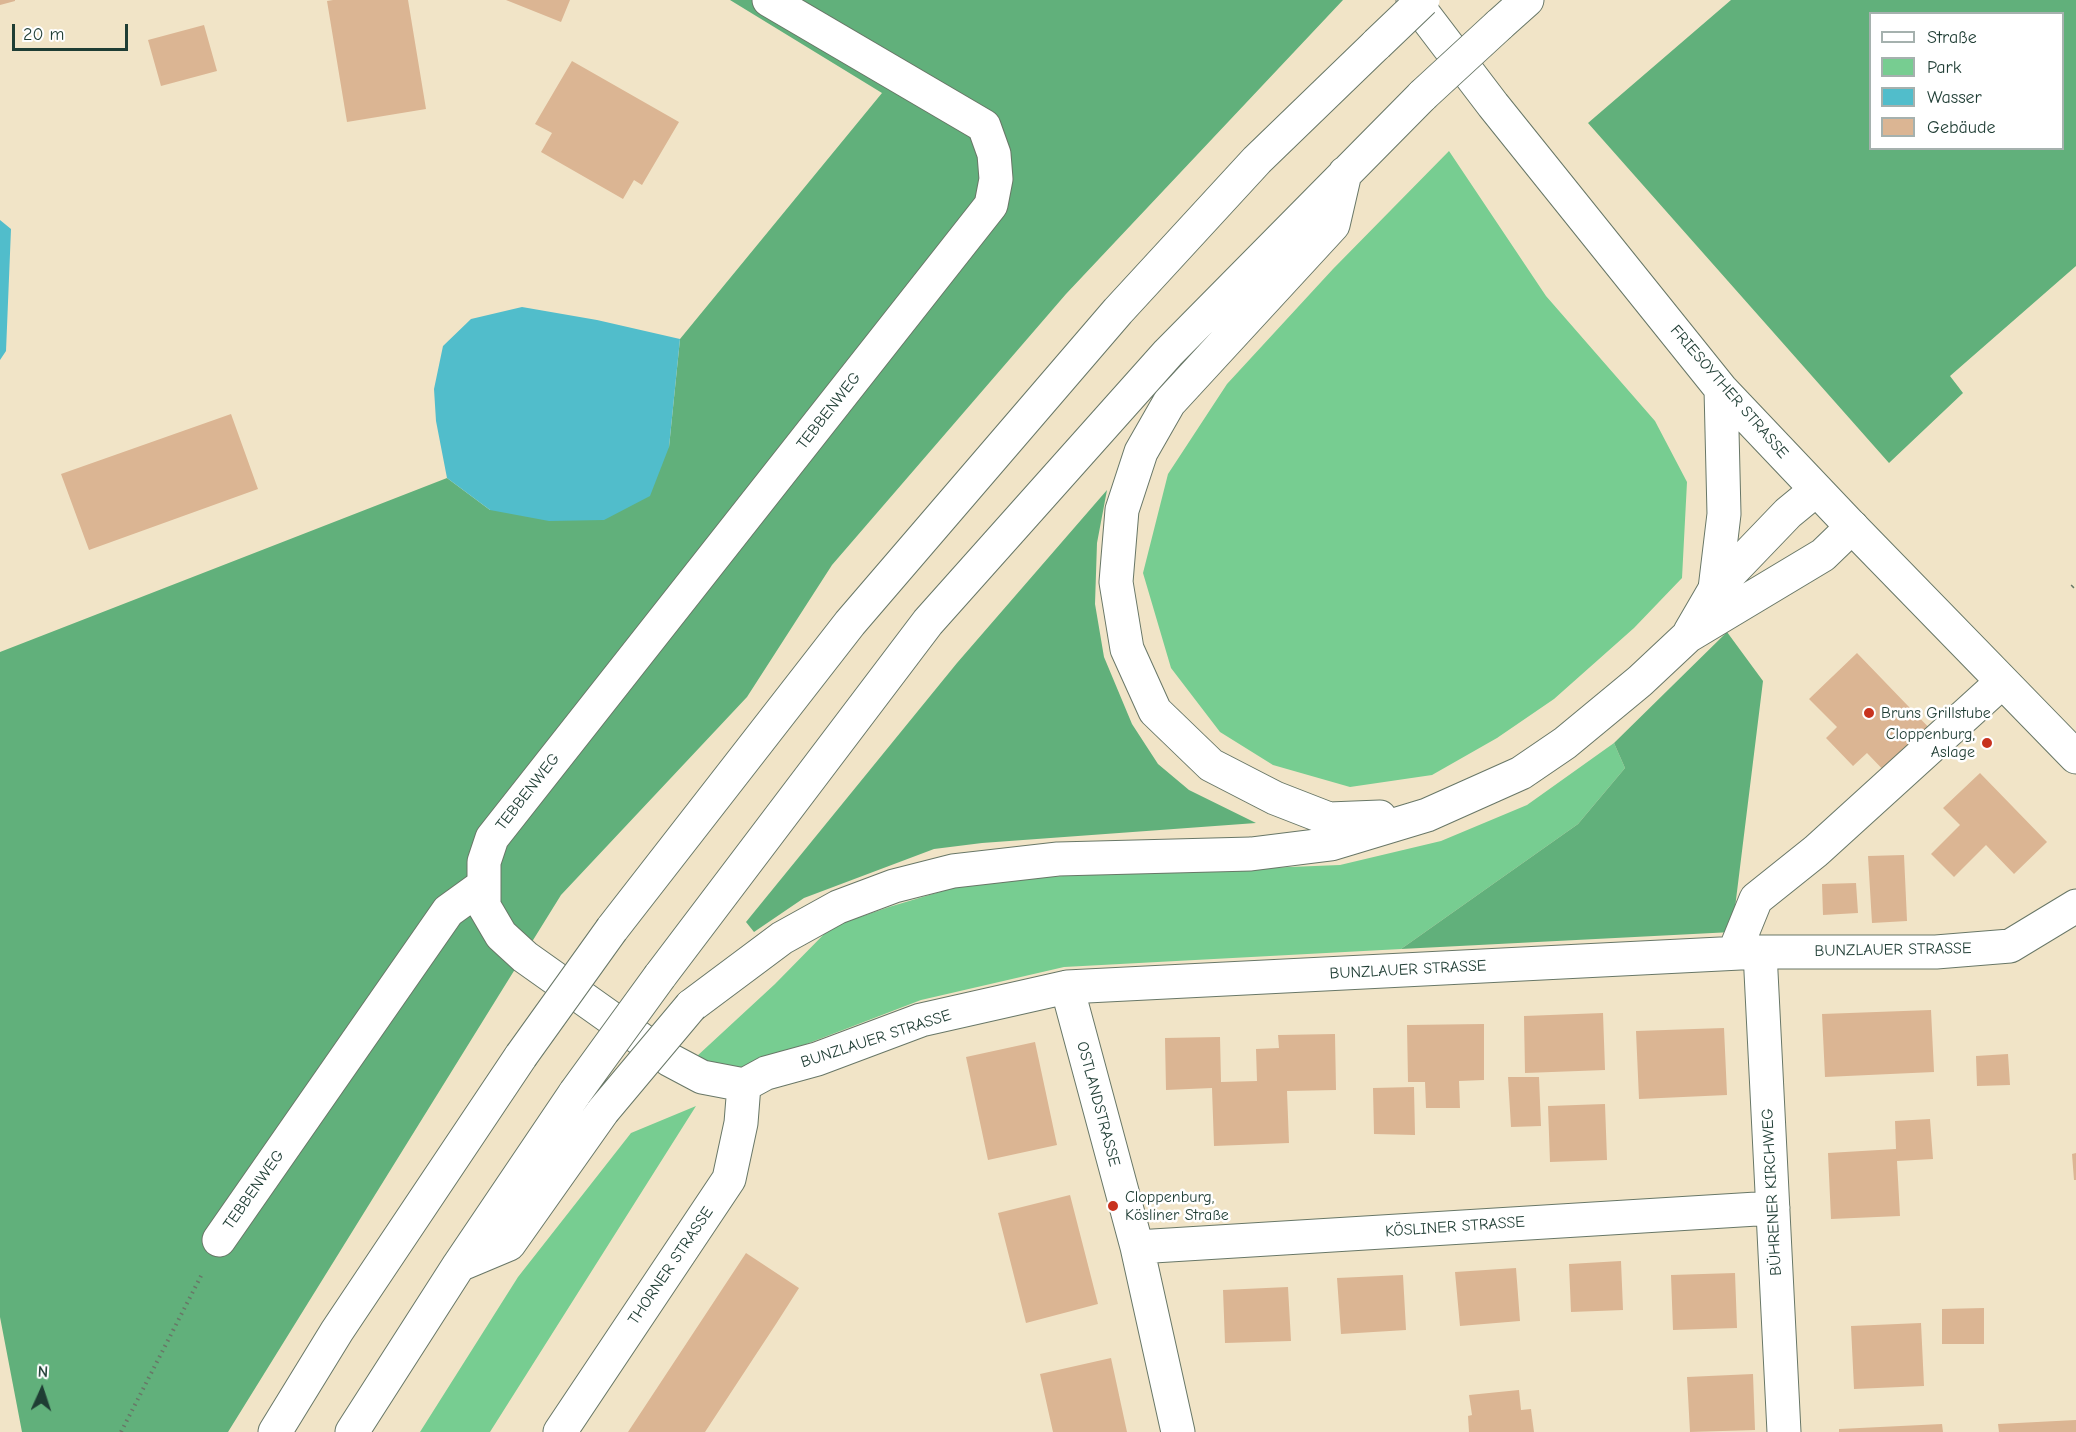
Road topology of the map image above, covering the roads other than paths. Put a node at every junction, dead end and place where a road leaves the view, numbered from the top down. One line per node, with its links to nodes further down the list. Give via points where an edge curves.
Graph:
1 (769, 0): 14 (main road, TEBBENWEG, via 984,126 994,154 996,179 991,205 492,838 484,862)
2 (1413, 0): 6 (main road, FRIESOYTHER STRASSE)
3 (1423, 0): 23 (main road, bridge, via 1257,160 1118,311 850,623 612,929 337,1331)
4 (1527, 0): 5 (main road, bridge)
5 (1345, 173): 13 (main road, via 1333,225 1169,403 1152,432 1141,452 1122,510 1116,582 1127,649 1155,711 1211,765 1275,798 1329,819); 22 (main road, bridge, via 1168,353 928,622 575,1092)
6 (1721, 389): 7 (main road, FRIESOYTHER STRASSE); 9 (main road, via 1724,514)
7 (1816, 490): 8 (main road, FRIESOYTHER STRASSE); 9 (main road, via 1788,513)
8 (1852, 527): 10 (main road, via 1823,555); 11 (main road, FRIESOYTHER STRASSE)
9 (1715, 589): 10 (main road)
10 (1688, 636): 13 (main road, via 1640,681 1539,761)
11 (2002, 682): 12 (main road, FRIESOYTHER STRASSE); 16 (main road, via 1756,899)
12 (2076, 757)
13 (1427, 815): 22 (main road, bridge, via 1331,844 1251,854 1058,859 953,871 894,886 838,907 782,938 691,1006 603,1111 508,1244)
14 (484, 885): 18 (main road, TEBBENWEG, via 484,906 501,935 525,957 670,1060 702,1077); 20 (main road, TEBBENWEG, via 448,911)
15 (2076, 906): 16 (main road, BUNZLAUER STRASSE, via 2010,946 1936,952)
16 (1747, 952): 17 (main road, BUNZLAUER STRASSE); 19 (main road, BÜHRENER KIRCHWEG)
17 (1067, 987): 18 (main road, BUNZLAUER STRASSE, via 921,1020 817,1059 766,1073); 21 (main road, OSTLANDSTRASSE)
18 (744, 1085): 25 (main road, THORNER STRASSE, via 741,1123 729,1179)
19 (1773, 1208): 21 (main road, KÖSLINER STRASSE); 27 (main road, BÜHRENER KIRCHWEG)
20 (219, 1240)
21 (1137, 1247): 26 (main road, OSTLANDSTRASSE)
22 (459, 1265): 24 (main road)
23 (275, 1432)
24 (352, 1432)
25 (560, 1432)
26 (1178, 1432)
27 (1784, 1432)

